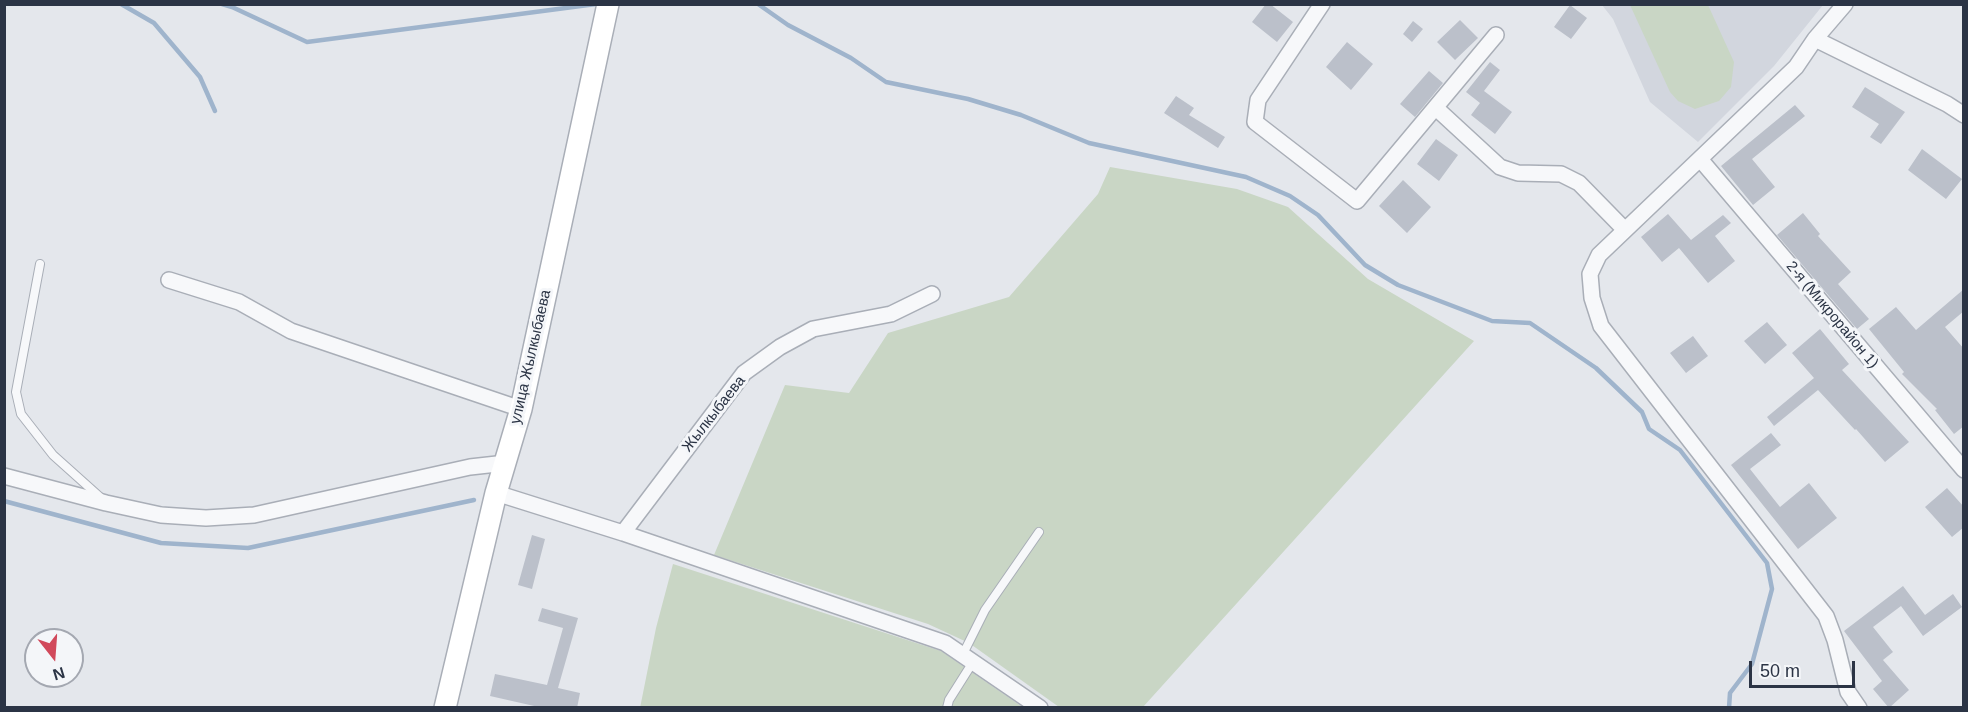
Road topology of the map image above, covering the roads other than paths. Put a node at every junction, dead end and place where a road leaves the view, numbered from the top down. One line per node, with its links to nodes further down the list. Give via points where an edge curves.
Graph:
1 (608, 4): 13 (main road, улица Жылкыбаева)
2 (1322, 4): 6 (street, via 1258,100 1255,122 1357,201)
3 (1845, 4): 5 (street)
4 (1496, 36): 6 (street)
5 (1815, 39): 7 (street); 8 (street, via 1796,67)
6 (1436, 108): 9 (street, via 1500,167 1518,173 1561,174 1579,183)
7 (1964, 115)
8 (1700, 159): 9 (street); 15 (street, 2-я (Микрорайон 1))
9 (1625, 230): 25 (street, via 1599,255 1590,273 1600,326 1826,616 1848,692)
10 (40, 264): 18 (lane, via 16,392 21,414 53,455)
11 (169, 280): 13 (street, via 239,302 291,331)
12 (932, 294): 20 (street, Жылкыбаева, via 891,314 813,329 744,373)
13 (521, 409): 14 (main road, улица Жылкыбаева)
14 (506, 463): 17 (main road, улица Жылкыбаева); 18 (street, via 470,467 254,514 206,518 161,515)
15 (1964, 470)
16 (4, 476): 18 (street)
17 (496, 493): 20 (street); 22 (main road, улица Жылкыбаева)
18 (106, 503)
19 (1039, 532): 21 (lane, via 984,610)
20 (623, 533): 21 (street, via 945,642)
21 (968, 657): 23 (lane); 24 (street)
22 (445, 708)
23 (947, 708)
24 (1040, 708)
25 (1859, 708)

